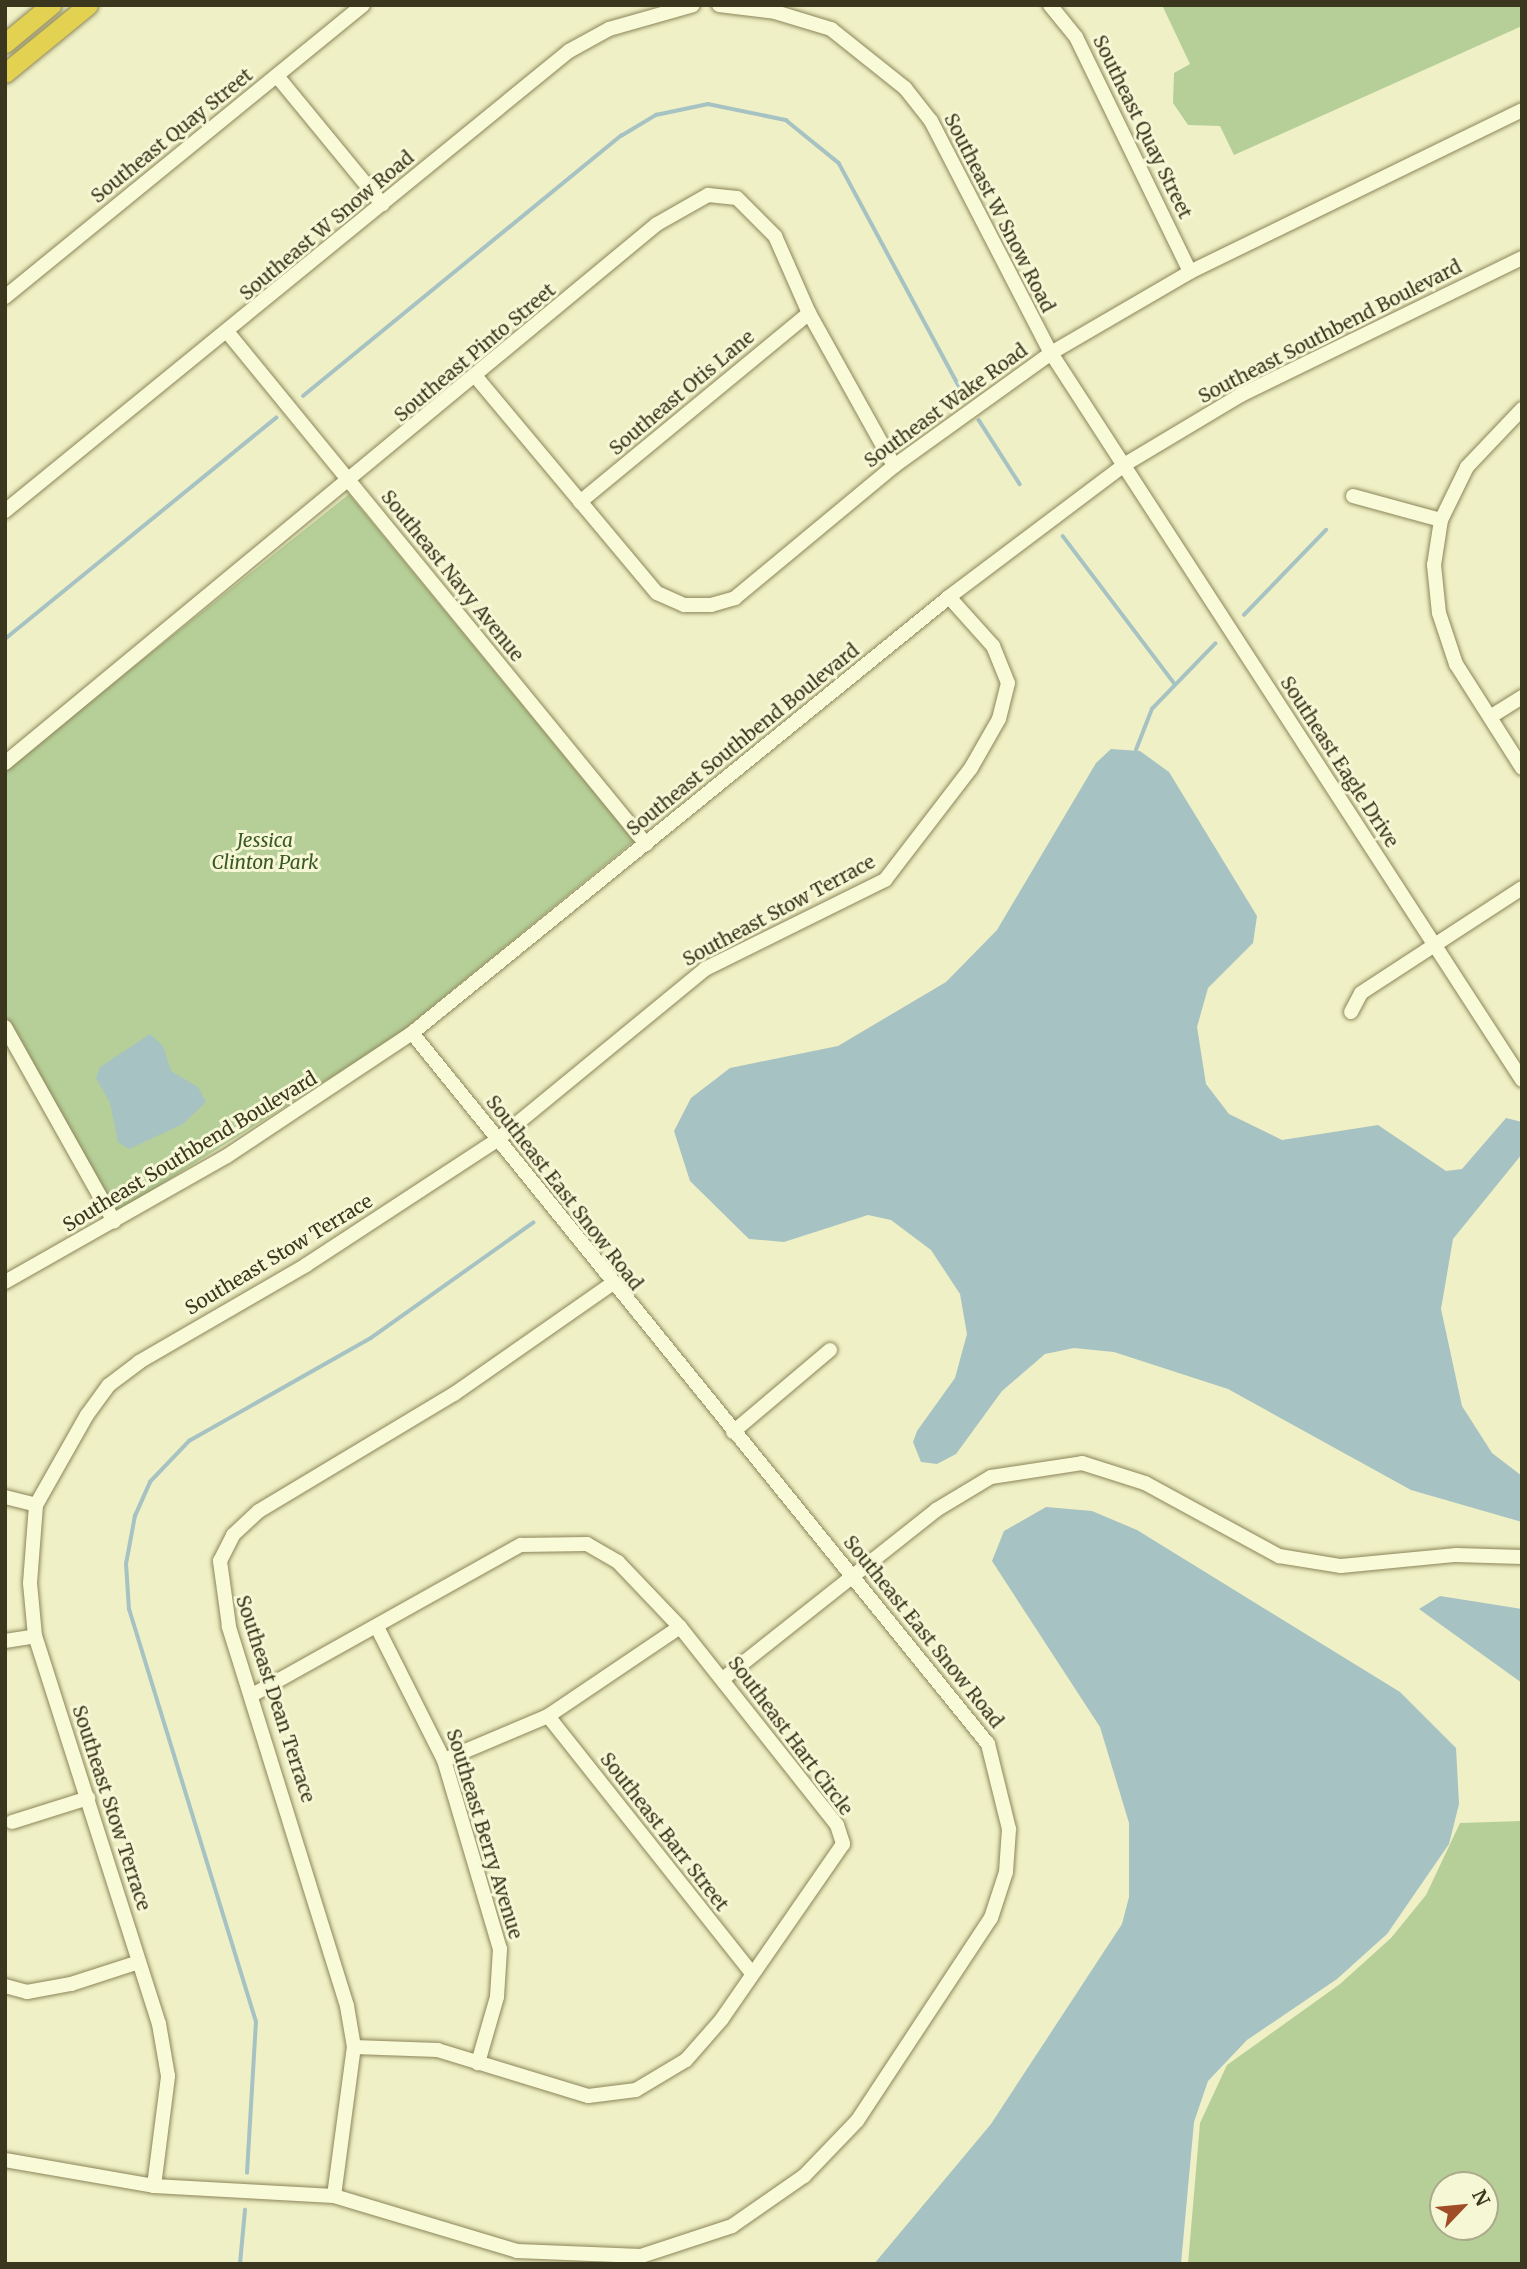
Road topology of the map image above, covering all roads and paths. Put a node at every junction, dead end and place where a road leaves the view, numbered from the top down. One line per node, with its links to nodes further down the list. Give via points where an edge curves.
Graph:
1 (51, 5): 8 (highway)
2 (88, 5): 9 (highway)
3 (363, 5): 10 (street, Southeast Quay Street)
4 (693, 5): 12 (street, Southeast W Snow Road, via 646,16 569,51)
5 (719, 5): 7 (street, Southeast W Snow Road)
6 (1050, 5): 14 (street, Southeast Quay Street, via 1076,37)
7 (776, 9): 18 (street, Southeast W Snow Road, via 831,29 905,88 931,121)
8 (5, 43)
9 (5, 73)
10 (277, 76): 12 (street); 15 (street, Southeast Quay Street)
11 (1522, 110): 14 (street, Southeast Wake Road)
12 (382, 204): 17 (street, Southeast W Snow Road)
13 (1522, 258): 21 (street, Southeast Southbend Boulevard, via 1241,395)
14 (1190, 272): 18 (street, Southeast Wake Road)
15 (5, 297)
16 (808, 313): 19 (street, Southeast Pinto Street, via 759,214 737,198 708,195 657,224); 22 (street, Southeast Pinto Street); 25 (street, Southeast Otis Lane)
17 (229, 334): 23 (street, Southeast Navy Avenue); 26 (street, Southeast W Snow Road)
18 (1051, 353): 21 (street, Southeast W Snow Road); 22 (street, Southeast Wake Road)
19 (477, 378): 23 (street, Southeast Pinto Street); 25 (street, Southeast Wake Road)
20 (1522, 409): 27 (street, via 1486,440)
21 (1124, 465): 28 (street, Southeast Southbend Boulevard); 35 (street, Southeast Eagle Drive)
22 (894, 466): 25 (street, Southeast Wake Road, via 735,598 711,605 684,605 657,593)
23 (350, 481): 31 (street, Southeast Pinto Street); 33 (street, Southeast Navy Avenue)
24 (1353, 496): 27 (street)
25 (580, 502)
26 (5, 511)
27 (1441, 520): 30 (street, via 1434,565 1439,613 1456,664)
28 (949, 597): 33 (street, Southeast Southbend Boulevard); 40 (street, Southeast Stow Terrace, via 993,646 1008,683 999,719 971,768 885,880 705,969)
29 (1522, 697): 30 (street)
30 (1490, 718): 32 (street)
31 (5, 763)
32 (1522, 768)
33 (646, 844): 38 (street, Southeast Southbend Boulevard)
34 (1522, 888): 35 (street)
35 (1435, 945): 36 (street, via 1361,993); 39 (street, Southeast Eagle Drive)
36 (1351, 1012)
37 (5, 1027): 41 (street)
38 (412, 1033): 40 (street, Southeast East Snow Road); 41 (street, Southeast Southbend Boulevard, via 249,1143)
39 (1522, 1080)
40 (497, 1140): 43 (street, Southeast East Snow Road); 47 (street, Southeast Stow Terrace, via 108,1385)
41 (114, 1221): 42 (street, Southeast Southbend Boulevard)
42 (5, 1282)
43 (610, 1284): 45 (street, Southeast East Snow Road); 55 (street, Southeast Dean Terrace, via 454,1394 259,1511 233,1535 220,1561 220,1592)
44 (830, 1350): 45 (street)
45 (733, 1432): 49 (street, Southeast East Snow Road)
46 (5, 1497): 47 (street)
47 (36, 1505): 52 (street, Southeast Stow Terrace, via 30,1583)
48 (1522, 1557): 49 (street, via 1456,1555 1341,1566 1279,1556 1145,1483 1082,1463 991,1477 936,1510)
49 (854, 1575): 54 (street); 67 (street, Southeast East Snow Road, via 988,1744 1009,1829 1006,1872 991,1918 857,2121 804,2176 732,2227 641,2256 517,2251)
50 (377, 1627): 51 (street, Southeast Hart Circle, via 521,1545 557,1541 587,1544 618,1562); 55 (street, Southeast Hart Circle); 57 (street, Southeast Berry Avenue)
51 (680, 1627): 54 (street, Southeast Hart Circle); 56 (street)
52 (35, 1636): 53 (street); 58 (street, Southeast Stow Terrace)
53 (5, 1641)
54 (723, 1679): 61 (street, Southeast Hart Circle, via 837,1825 843,1844)
55 (254, 1694): 63 (street, Southeast Dean Terrace, via 336,1962)
56 (548, 1716): 57 (street); 61 (street, Southeast Barr Street)
57 (444, 1760): 64 (street, Southeast Berry Avenue, via 500,1949 497,1997)
58 (88, 1798): 59 (street); 60 (street, Southeast Stow Terrace)
59 (12, 1822)
60 (139, 1962): 62 (street, via 72,1984 27,1992); 66 (street, Southeast Stow Terrace, via 169,2076)
61 (751, 1972): 64 (street, Southeast Hart Circle, via 686,2060 636,2090 588,2096)
62 (5, 1986)
63 (354, 2047): 64 (street, Southeast Hart Circle, via 408,2046); 67 (street, Southeast Dean Terrace)
64 (478, 2063)
65 (5, 2160): 66 (street, Southeast East Snow Road)
66 (154, 2186): 67 (street, Southeast East Snow Road)
67 (334, 2196)

